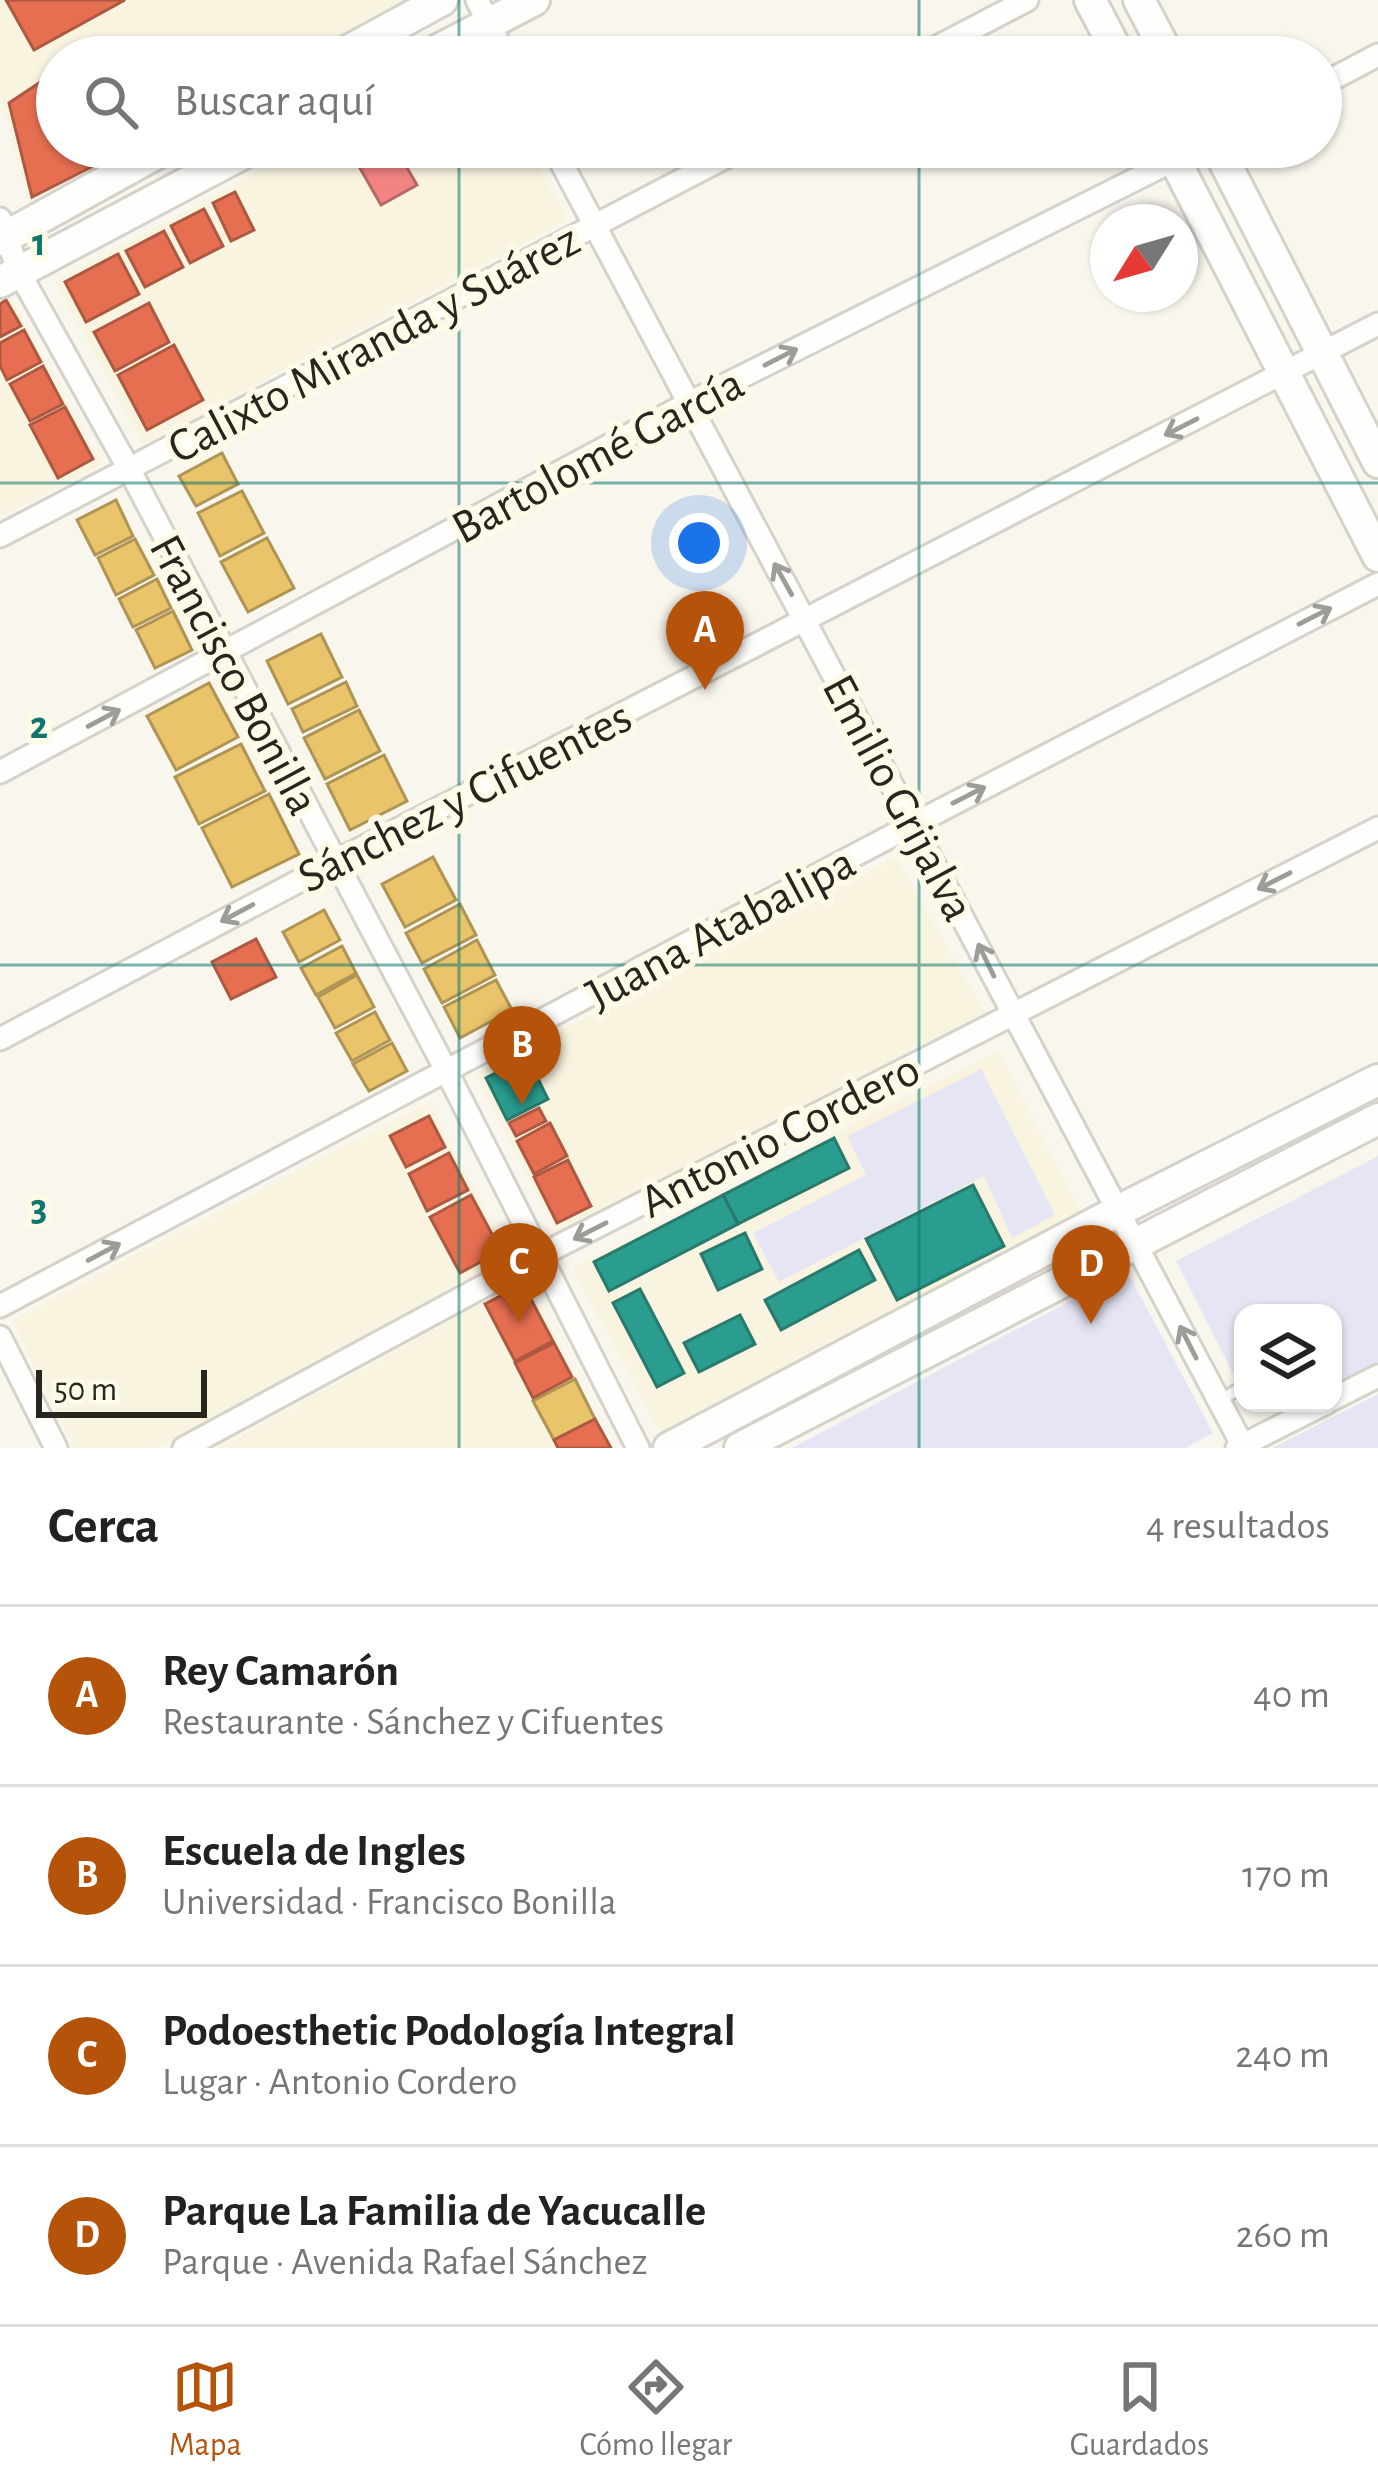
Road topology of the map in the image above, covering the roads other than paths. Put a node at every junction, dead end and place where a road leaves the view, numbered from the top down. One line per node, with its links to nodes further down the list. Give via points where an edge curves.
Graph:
1 (442, 0): 7 (main road)
2 (534, 0): 6 (main road)
3 (1027, 0): 9 (street)
4 (1090, 0): 10 (main road)
5 (1138, 0): 11 (main road)
6 (483, 12): 8 (main road)
7 (376, 36)
8 (452, 36)
9 (958, 36)
10 (1109, 36)
11 (1158, 36)
12 (1378, 55): 13 (street)
13 (1342, 74)
14 (124, 168): 22 (main road)
15 (215, 168): 23 (main road)
16 (564, 168): 21 (street, Emilio Grijalva)
17 (706, 168): 21 (street, Calixto Miranda y Suárez)
18 (1148, 168): 27 (street, Bartolomé García, one-way to 18)
19 (1189, 168): 26 (main road)
20 (1228, 168): 25 (main road)
21 (594, 226): 27 (street, Emilio Grijalva); 29 (street, Calixto Miranda y Suárez)
22 (2, 232): 23 (street, Francisco Bonilla)
23 (9, 277): 29 (street, Francisco Bonilla)
24 (1378, 324): 25 (street, Sánchez y Cifuentes)
25 (1321, 353): 26 (street, Sánchez y Cifuentes); 28 (main road)
26 (1285, 374): 31 (main road); 33 (street, Sánchez y Cifuentes, one-way to 33)
27 (687, 404): 33 (street, Emilio Grijalva, one-way to 27); 34 (street, Bartolomé García)
28 (1378, 462)
29 (129, 469): 30 (street, Calixto Miranda y Suárez); 34 (street, Francisco Bonilla)
30 (0, 536)
31 (1378, 556)
32 (1378, 584): 36 (street, Juana Atabalipa, one-way to 32)
33 (804, 619): 36 (street, Emilio Grijalva); 38 (street, Sánchez y Cifuentes)
34 (225, 654): 35 (street, Bartolomé García, one-way to 34); 38 (street, Francisco Bonilla)
35 (0, 772)
36 (914, 824): 39 (street, Emilio Grijalva, one-way to 36); 41 (street, Juana Atabalipa)
37 (1378, 828): 39 (street, Antonio Cordero, one-way to 39)
38 (335, 862): 40 (street, Sánchez y Cifuentes, one-way to 40); 41 (street, Francisco Bonilla)
39 (1013, 1016): 44 (street, Emilio Grijalva); 46 (street, Antonio Cordero, one-way to 46)
40 (0, 1039)
41 (447, 1072): 46 (street, Francisco Bonilla); 47 (street, Juana Atabalipa, one-way to 41)
42 (1378, 1080): 44 (main road)
43 (1378, 1119): 45 (main road)
44 (1120, 1210): 45 (street, Emilio Grijalva); 58 (main road)
45 (1137, 1244): 52 (street, Emilio Grijalva, one-way to 45); 59 (main road)
46 (543, 1254): 56 (street, Antonio Cordero); 57 (street, Francisco Bonilla)
47 (0, 1306)
48 (0, 1337): 55 (street)
49 (1378, 1376): 51 (street)
50 (1234, 1392): 52 (lane)
51 (1342, 1394)
52 (1218, 1401): 54 (street, Emilio Grijalva)
53 (1308, 1412): 54 (street)
54 (1242, 1447)
55 (56, 1448)
56 (184, 1448)
57 (638, 1448)
58 (669, 1448)
59 (740, 1448)

